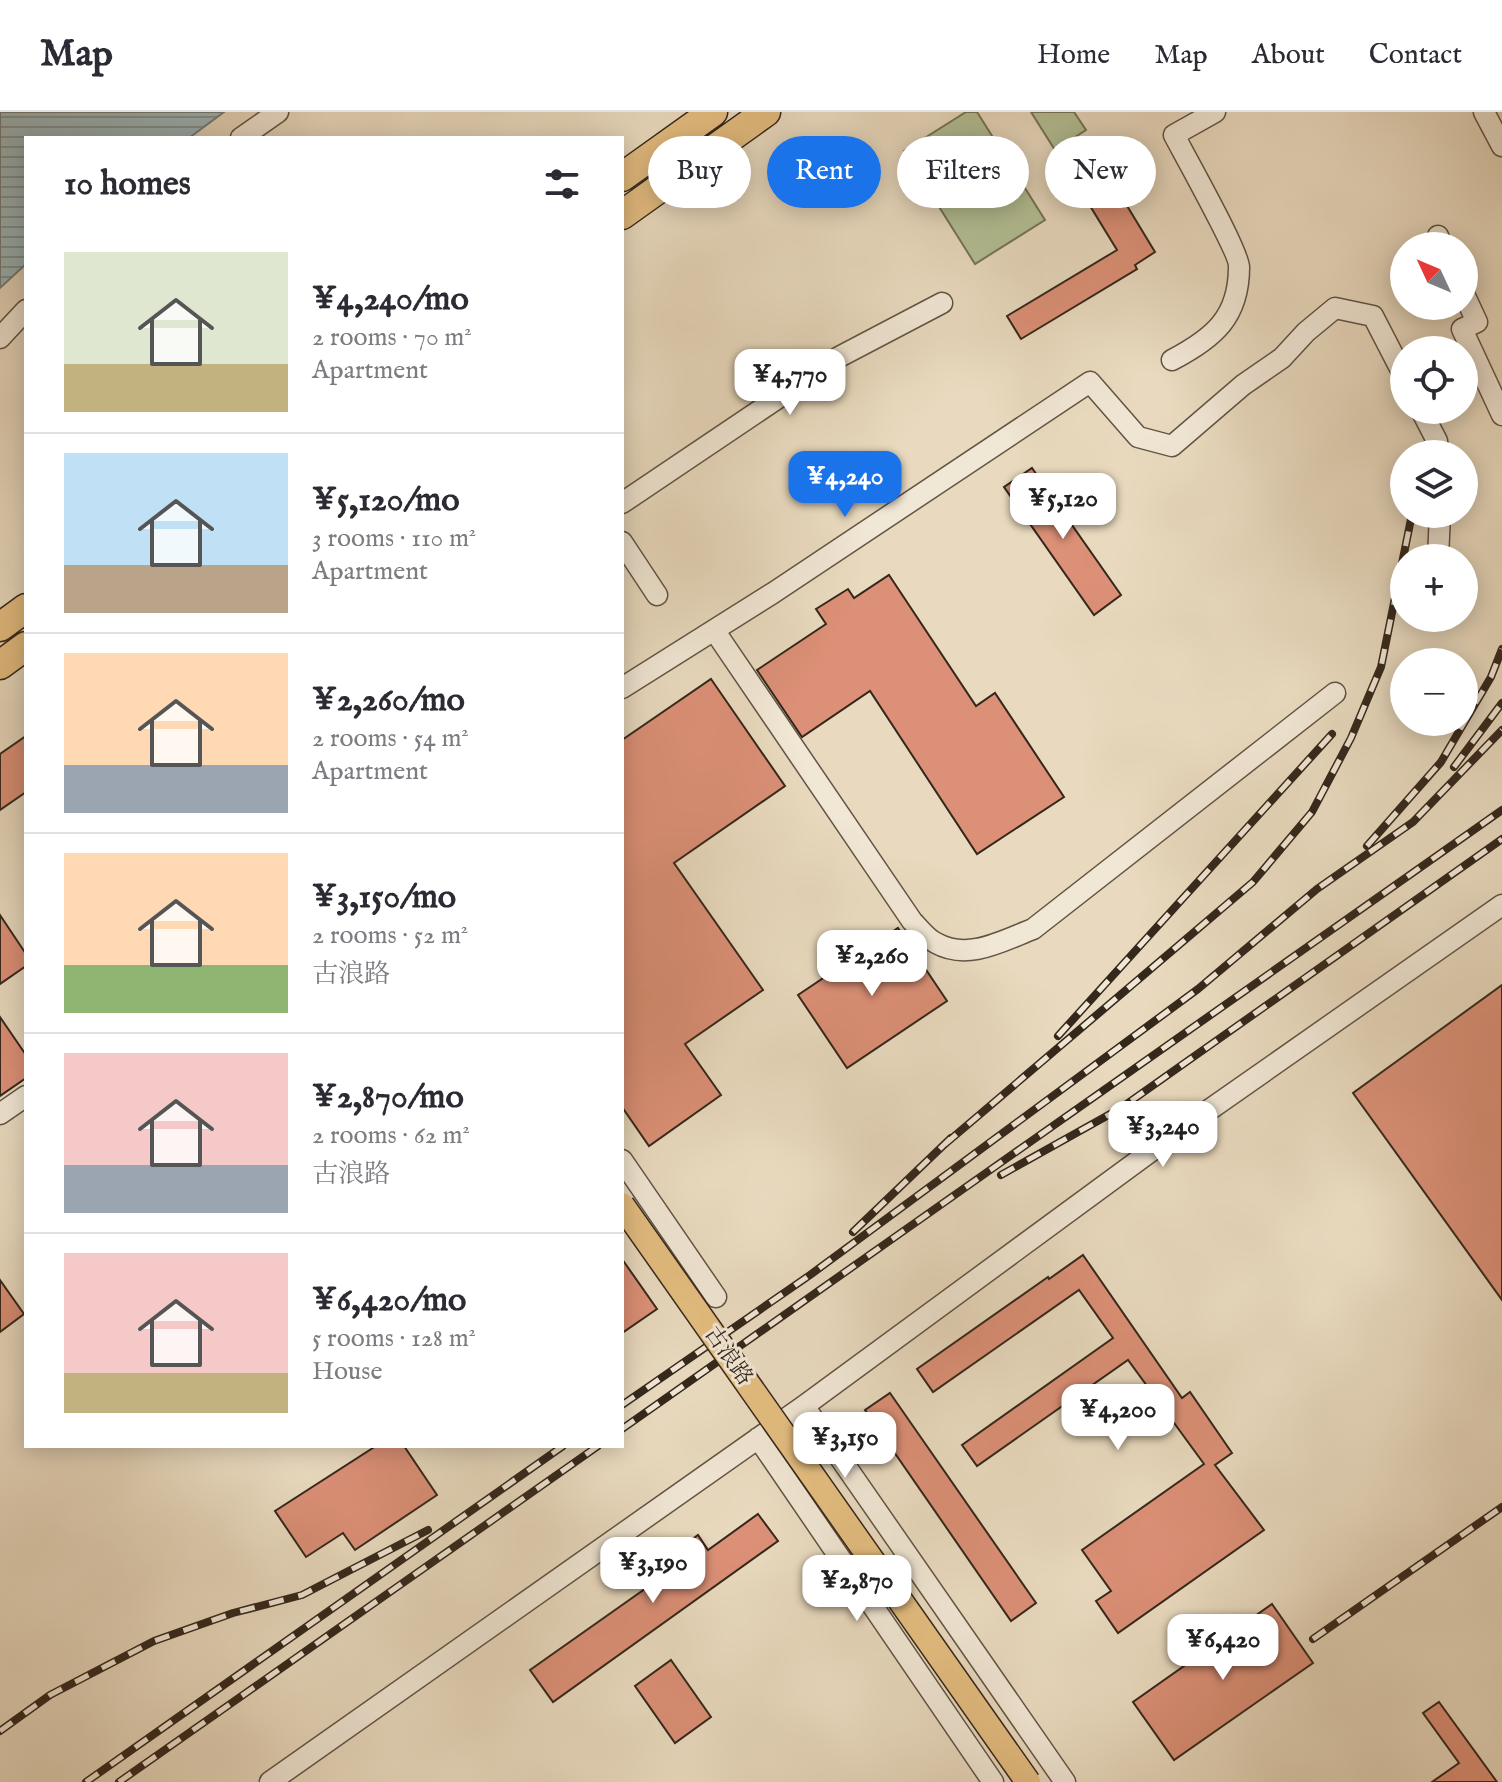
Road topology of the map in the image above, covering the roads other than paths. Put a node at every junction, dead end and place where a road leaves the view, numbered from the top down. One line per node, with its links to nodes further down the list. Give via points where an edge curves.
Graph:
1 (278, 112): 6 (street)
2 (713, 112): 8 (highway)
3 (766, 112): 9 (highway)
4 (1215, 112): 15 (street, via 1174,135 1240,264 1231,314 1202,344)
5 (1484, 112): 7 (street)
6 (244, 136)
7 (1502, 146)
8 (624, 176)
9 (624, 214)
10 (942, 303): 17 (street, via 839,357)
11 (24, 312): 13 (street)
12 (1476, 320): 16 (street, via 1462,329)
13 (0, 338)
14 (1390, 349): 22 (street, via 1373,316 1335,308 1172,446 1138,437 1090,382)
15 (1172, 360)
16 (1502, 415)
17 (624, 502)
18 (624, 545): 19 (street)
19 (657, 595)
20 (24, 609): 21 (highway)
21 (0, 627)
22 (714, 630): 25 (street); 26 (street, via 912,921 934,943 963,952 1033,929)
23 (24, 647): 24 (highway)
24 (0, 665)
25 (624, 687)
26 (1335, 693)
27 (1502, 905): 33 (street, via 1169,1138)
28 (24, 1097): 29 (street)
29 (0, 1114)
30 (624, 1163): 32 (street)
31 (624, 1208): 37 (main road, 古浪路, bridge)
32 (716, 1297)
33 (804, 1406): 34 (street); 38 (street)
34 (758, 1438): 35 (street); 36 (street)
35 (270, 1782)
36 (993, 1782)
37 (1028, 1782)
38 (1065, 1782)

